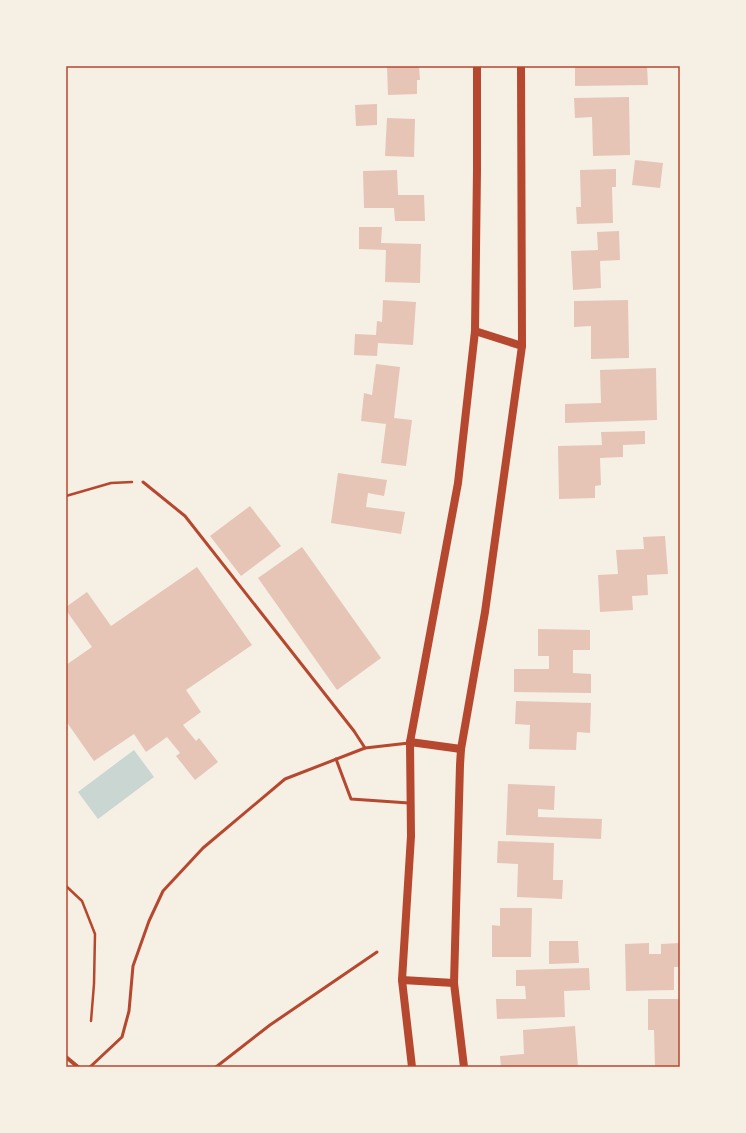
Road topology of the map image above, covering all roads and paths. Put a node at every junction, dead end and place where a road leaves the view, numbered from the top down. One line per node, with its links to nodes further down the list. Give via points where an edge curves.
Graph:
1 (477, 66): 3 (main road)
2 (521, 66): 4 (main road)
3 (475, 331): 4 (main road); 7 (main road, via 458,483)
4 (522, 346): 9 (main road, via 486,612)
5 (143, 482): 6 (path, via 112,483); 8 (lane, via 185,516 349,725)
6 (66, 496)
7 (410, 742): 8 (lane); 9 (main road); 11 (main road)
8 (364, 748): 10 (lane)
9 (461, 749): 15 (main road)
10 (336, 759): 11 (lane, via 351,799); 19 (lane, via 285,778 203,848 163,891 133,966 129,1011 122,1037)
11 (411, 804): 14 (main road)
12 (66, 886): 16 (path, via 82,901 95,934)
13 (377, 952): 20 (lane, via 270,1025)
14 (402, 980): 15 (main road); 21 (main road)
15 (454, 983): 22 (main road)
16 (91, 1020)
17 (66, 1057): 18 (street)
18 (78, 1067)
19 (90, 1067)
20 (216, 1067)
21 (412, 1067)
22 (464, 1067)

